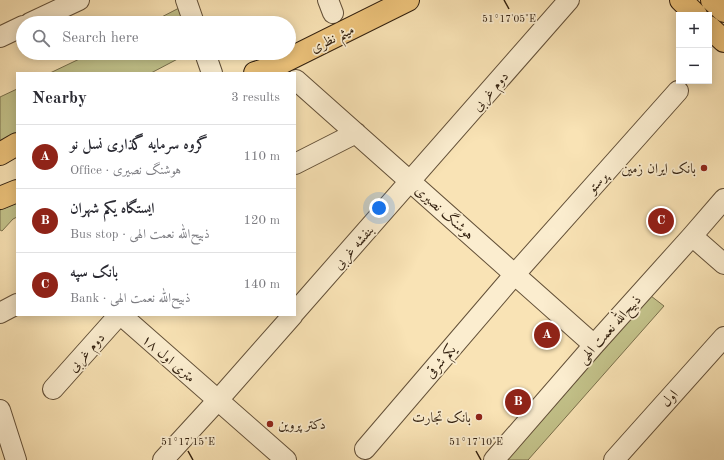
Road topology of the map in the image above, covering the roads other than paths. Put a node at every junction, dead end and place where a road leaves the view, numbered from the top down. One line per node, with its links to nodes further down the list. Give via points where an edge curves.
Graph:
1 (79, 0): 10 (street)
2 (186, 0): 11 (street)
3 (408, 0): 16 (main road, میثم نظری)
4 (420, 0): 21 (main road)
5 (569, 0): 29 (street, دوم غربی)
6 (681, 0): 9 (main road)
7 (712, 0): 8 (main road)
8 (724, 11)
9 (693, 12)
10 (45, 16)
11 (192, 16)
12 (16, 29): 14 (street)
13 (712, 30): 15 (main road)
14 (0, 37)
15 (724, 42)
16 (296, 56)
17 (207, 60): 19 (street)
18 (287, 60): 20 (main road, میثم نظری)
19 (212, 72)
20 (258, 72)
21 (274, 72)
22 (296, 80): 24 (street, هوشنگ نصیری)
23 (678, 91): 35 (street, پرستو)
24 (356, 133): 28 (street); 29 (street, هوشنگ نصیری)
25 (16, 145): 27 (main road)
26 (16, 150): 27 (main road)
27 (0, 154)
28 (296, 163)
29 (410, 181): 35 (street, هوشنگ نصیری); 37 (street, بنفشه غربی)
30 (16, 191): 31 (main road)
31 (0, 198)
32 (724, 199): 33 (street, ذبیح‌الله نعمت الهی)
33 (692, 236): 34 (street); 43 (street, ذبیح‌الله نعمت الهی)
34 (724, 264)
35 (515, 274): 43 (street, هوشنگ نصیری); 47 (street, یکم شرقی)
36 (16, 305): 38 (street)
37 (296, 311)
38 (0, 313)
39 (119, 316): 44 (street, دوم غربی)
40 (121, 316): 45 (street, ۱۸ متری اول)
41 (292, 316): 45 (street)
42 (724, 337): 52 (street, اول)
43 (594, 345): 51 (street, ذبیح‌الله نعمت الهی)
44 (53, 389)
45 (218, 400): 49 (street); 50 (street, ۱۸ متری اول)
46 (0, 410): 48 (street)
47 (365, 449)
48 (9, 452)
49 (163, 460)
50 (286, 460)
51 (494, 460)
52 (614, 460)

